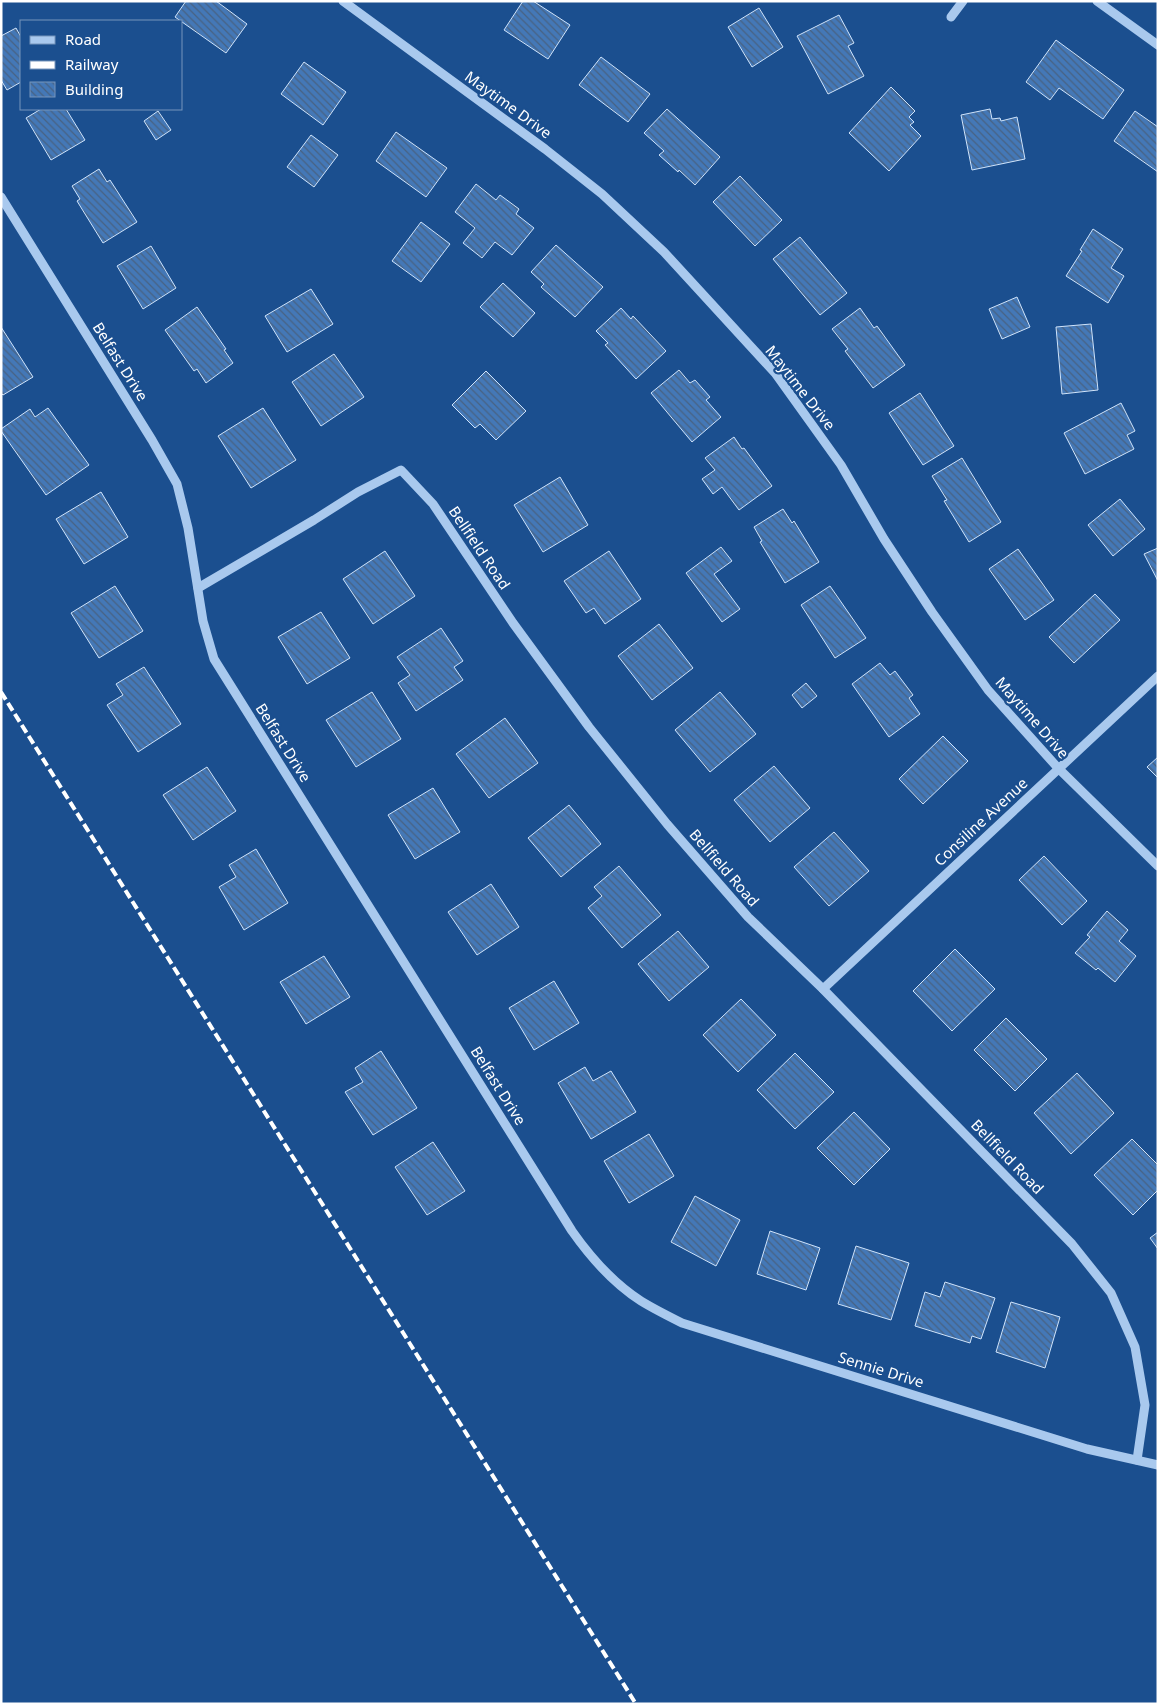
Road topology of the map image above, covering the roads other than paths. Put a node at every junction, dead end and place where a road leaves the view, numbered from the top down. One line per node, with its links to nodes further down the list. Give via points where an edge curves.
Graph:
1 (342, 1): 9 (street, Maytime Drive, via 546,149 602,194 664,252 775,373 841,465 932,612 988,690)
2 (963, 1): 4 (street)
3 (1098, 1): 5 (street)
4 (951, 17)
5 (1158, 45)
6 (1, 197): 7 (street, Belfast Drive, via 177,484)
7 (198, 588): 11 (street, Bellfield Road, via 358,492 401,470 433,504 513,623 589,727 661,817 748,917); 12 (street, Belfast Drive, via 214,659 567,1223)
8 (1158, 676): 9 (street, Consiline Avenue)
9 (1058, 768): 10 (street, Maytime Drive); 11 (street, Consiline Avenue)
10 (1158, 866)
11 (823, 989): 13 (street, Bellfield Road, via 1072,1244 1111,1293 1135,1347 1145,1405)
12 (608, 1274): 13 (street, Sennie Drive, via 640,1300 682,1323 1087,1449)
13 (1137, 1460): 14 (street, Sennie Drive)
14 (1158, 1465)

